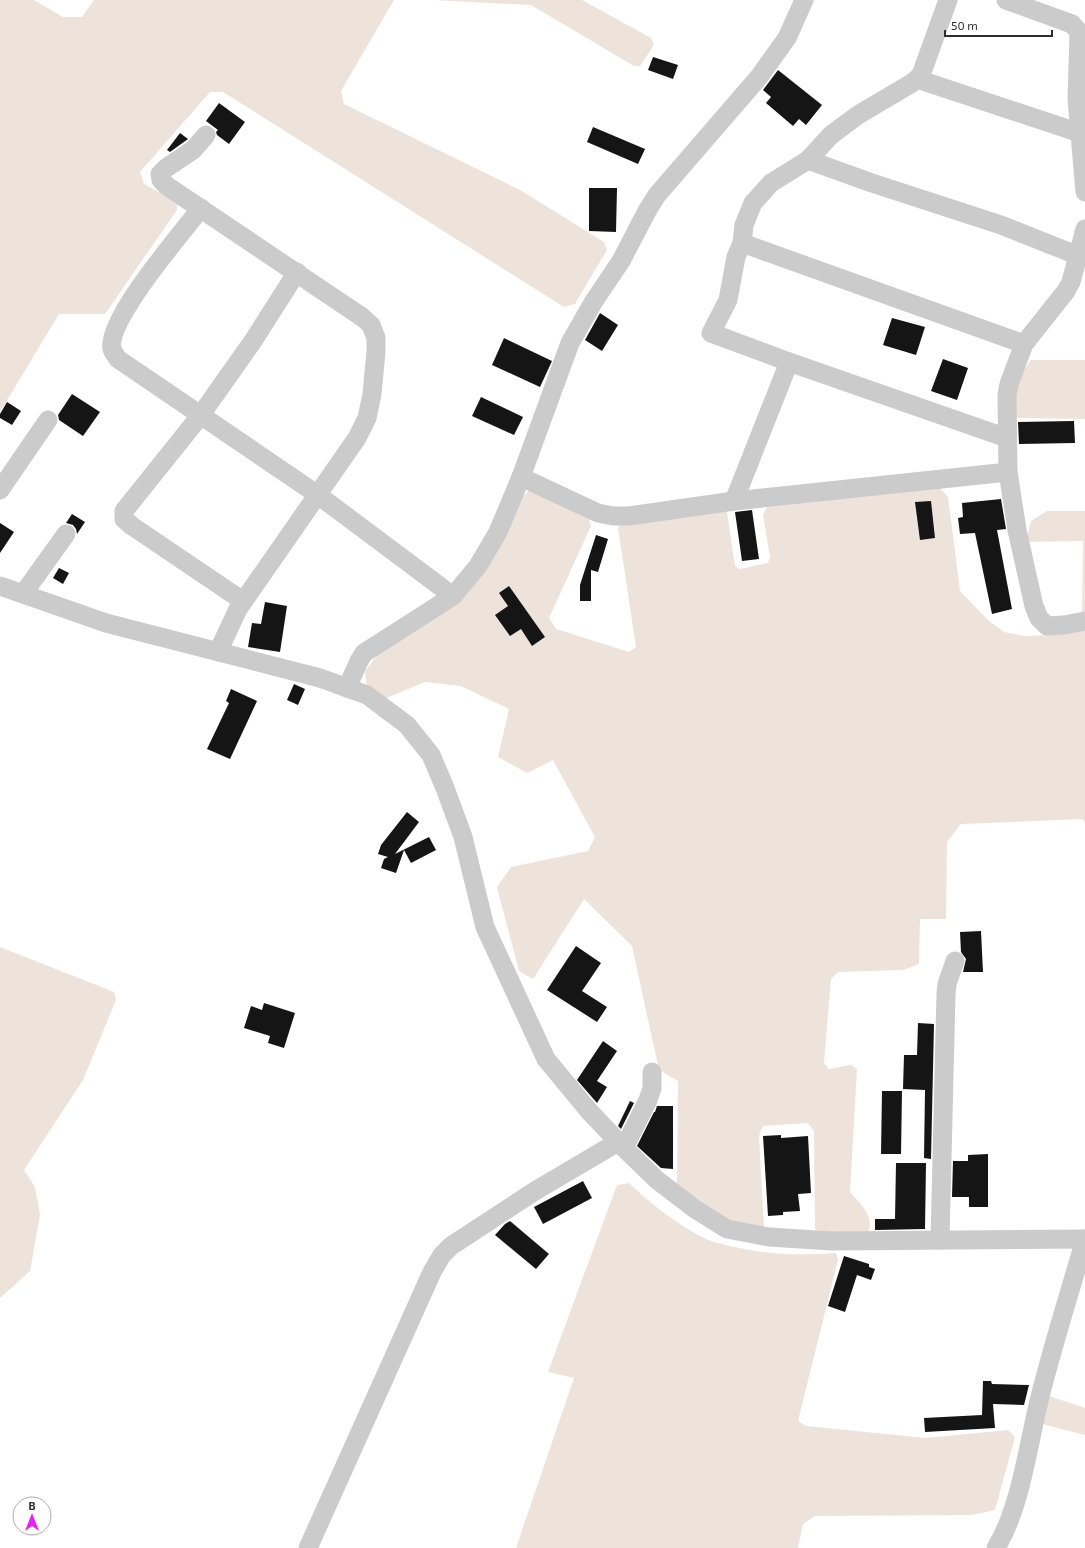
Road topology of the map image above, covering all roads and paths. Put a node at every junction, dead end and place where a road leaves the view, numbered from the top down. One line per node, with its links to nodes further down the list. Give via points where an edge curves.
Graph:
1 (804, 0): 20 (street, via 787,38 759,77 657,195 647,211 621,261 570,343)
2 (948, 0): 4 (street)
3 (1006, 0): 5 (street, via 1072,24 1079,32 1076,99)
4 (921, 75): 5 (street, via 923,81); 7 (street, via 858,115 831,136)
5 (1080, 133): 8 (street)
6 (206, 136): 9 (street, via 193,150 160,174 161,180 167,186)
7 (808, 160): 11 (street, via 770,183 753,203 744,225); 12 (street, via 1001,225)
8 (1085, 192)
9 (201, 208): 13 (street); 16 (street, via 124,311 113,337 112,349 118,359)
10 (1085, 229): 12 (street)
11 (742, 243): 14 (street); 15 (street, via 736,257 728,300 711,333)
12 (1079, 256): 14 (street, via 1066,291)
13 (297, 272): 16 (street, via 253,341); 22 (street, via 362,317 371,325 376,338 372,394 367,418 357,438)
14 (1024, 344): 18 (street, via 1007,395)
15 (788, 362): 18 (street); 23 (street)
16 (200, 416): 22 (street); 28 (street, via 124,511 124,519)
17 (48, 420): 21 (street)
18 (1008, 438): 19 (street)
19 (1008, 472): 23 (street); 29 (street, via 1017,530 1039,618 1047,626)
20 (521, 478): 23 (street, via 598,513 613,516); 27 (street, via 498,532 478,566)
21 (0, 490)
22 (318, 495): 27 (street); 28 (street)
23 (734, 501)
24 (66, 534): 26 (street)
25 (0, 586): 26 (street)
26 (23, 594): 30 (street, via 106,623)
27 (453, 596): 31 (street, via 364,653)
28 (243, 602): 30 (street)
29 (1085, 621)
30 (218, 652): 31 (street, via 320,678)
31 (347, 688): 34 (street, via 368,695 408,725 431,754 463,837 485,927 546,1059)
32 (955, 961): 36 (street, via 946,994)
33 (652, 1072): 34 (street, via 652,1088 648,1100)
34 (621, 1145): 36 (street, via 657,1180 695,1209 728,1229 769,1237 832,1241); 37 (street, via 534,1191 451,1246 442,1255 428,1279)
35 (1085, 1239): 36 (street); 38 (street, via 1040,1396 1016,1500 1008,1525)
36 (940, 1240)
37 (308, 1548)
38 (996, 1548)

